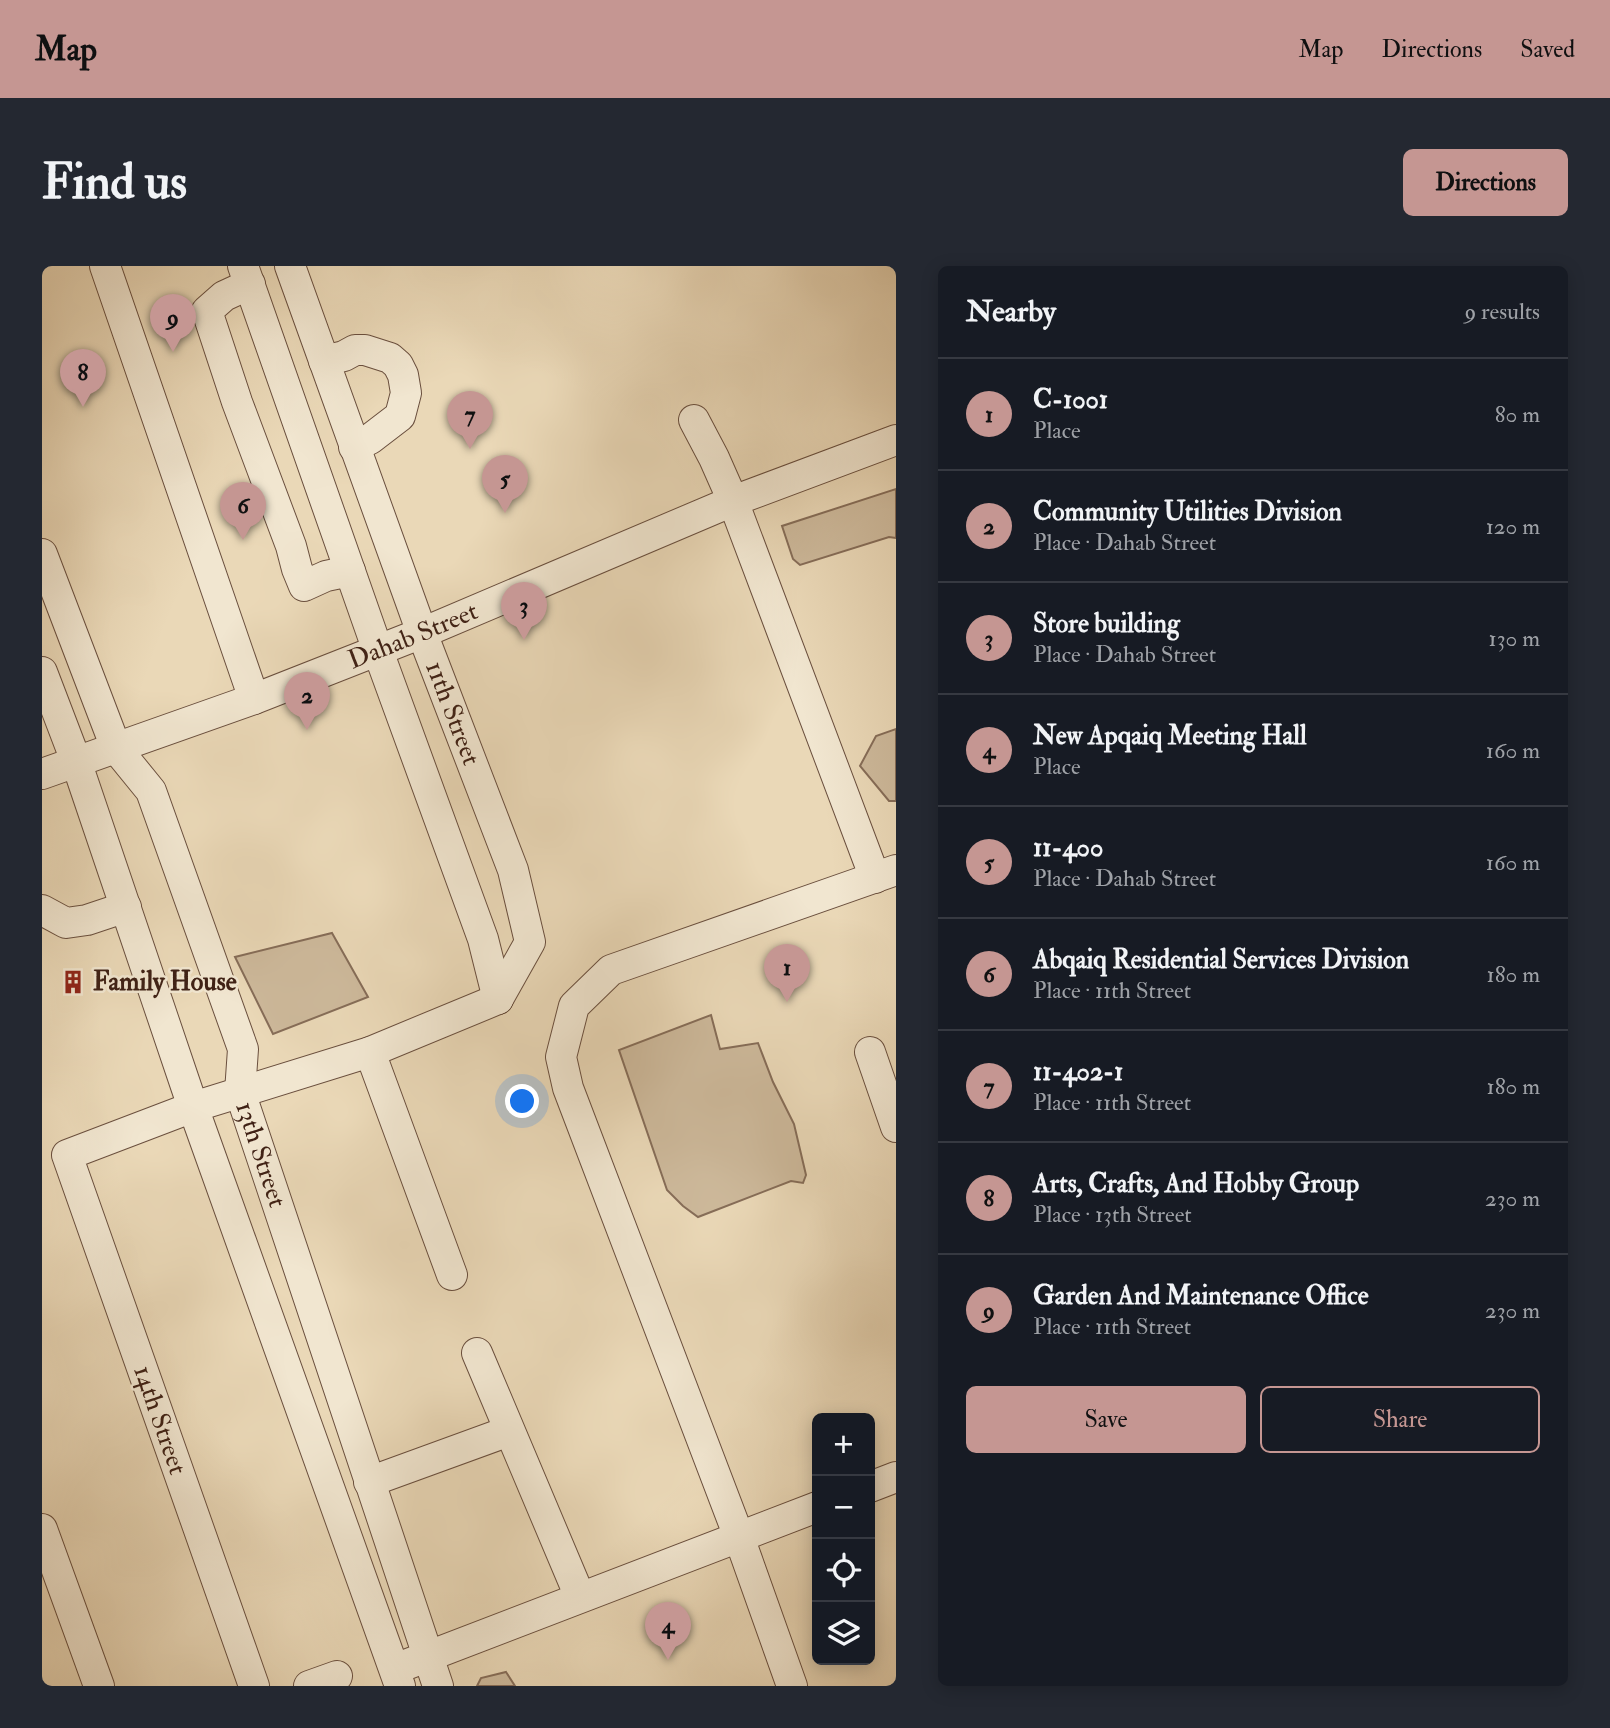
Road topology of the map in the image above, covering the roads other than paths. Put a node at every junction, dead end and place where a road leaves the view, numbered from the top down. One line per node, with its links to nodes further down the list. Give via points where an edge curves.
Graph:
1 (105, 266): 14 (street)
2 (290, 266): 4 (street, 11th Street)
3 (247, 275): 10 (street); 10 (street, via 207,312 237,402 304,586)
4 (324, 361): 7 (street, 11th Street); 7 (street, via 365,350 390,358 403,375 406,393 400,416)
5 (694, 420): 8 (street)
6 (896, 440): 8 (street, Dahab Street)
7 (354, 447): 11 (street, 11th Street)
8 (733, 501): 11 (street, Dahab Street); 18 (street)
9 (42, 554): 15 (street, 13th Street)
10 (350, 570): 12 (street)
11 (422, 633): 12 (street, Dahab Street); 21 (street, 11th Street, via 513,870 530,942)
12 (378, 651): 14 (street, Dahab Street); 21 (street, via 483,939)
13 (42, 672): 16 (street, 13th Street)
14 (254, 699): 15 (street, Dahab Street)
15 (116, 748): 16 (street, Dahab Street); 24 (street, 13th Street, via 151,791 243,1049)
16 (76, 761): 17 (street, Dahab Street); 19 (street, 13th Street)
17 (42, 774)
18 (886, 874): 35 (street, via 611,970 573,1006 561,1056 568,1088)
19 (125, 907): 20 (street, via 66,923); 25 (street, 13th Street)
20 (42, 910)
21 (498, 999): 22 (street)
22 (370, 1052): 24 (street); 27 (street)
23 (870, 1052): 26 (street)
24 (240, 1092): 25 (street); 31 (street, 13th Street)
25 (193, 1107): 39 (street, 13th Street); 41 (street, 14th Street, via 67,1155)
26 (896, 1127)
27 (452, 1275)
28 (477, 1353): 29 (street)
29 (509, 1431): 31 (street); 36 (street)
30 (896, 1477): 32 (street)
31 (369, 1482): 37 (street, 13th Street)
32 (875, 1485)
33 (812, 1509): 35 (street)
34 (42, 1529): 40 (street)
35 (739, 1536): 36 (street); 44 (street)
36 (580, 1597): 37 (street)
37 (427, 1656): 39 (street); 43 (street, 13th Street)
38 (337, 1676): 42 (street)
39 (398, 1677)
40 (99, 1686)
41 (254, 1686)
42 (309, 1686)
43 (438, 1686)
44 (792, 1686)

